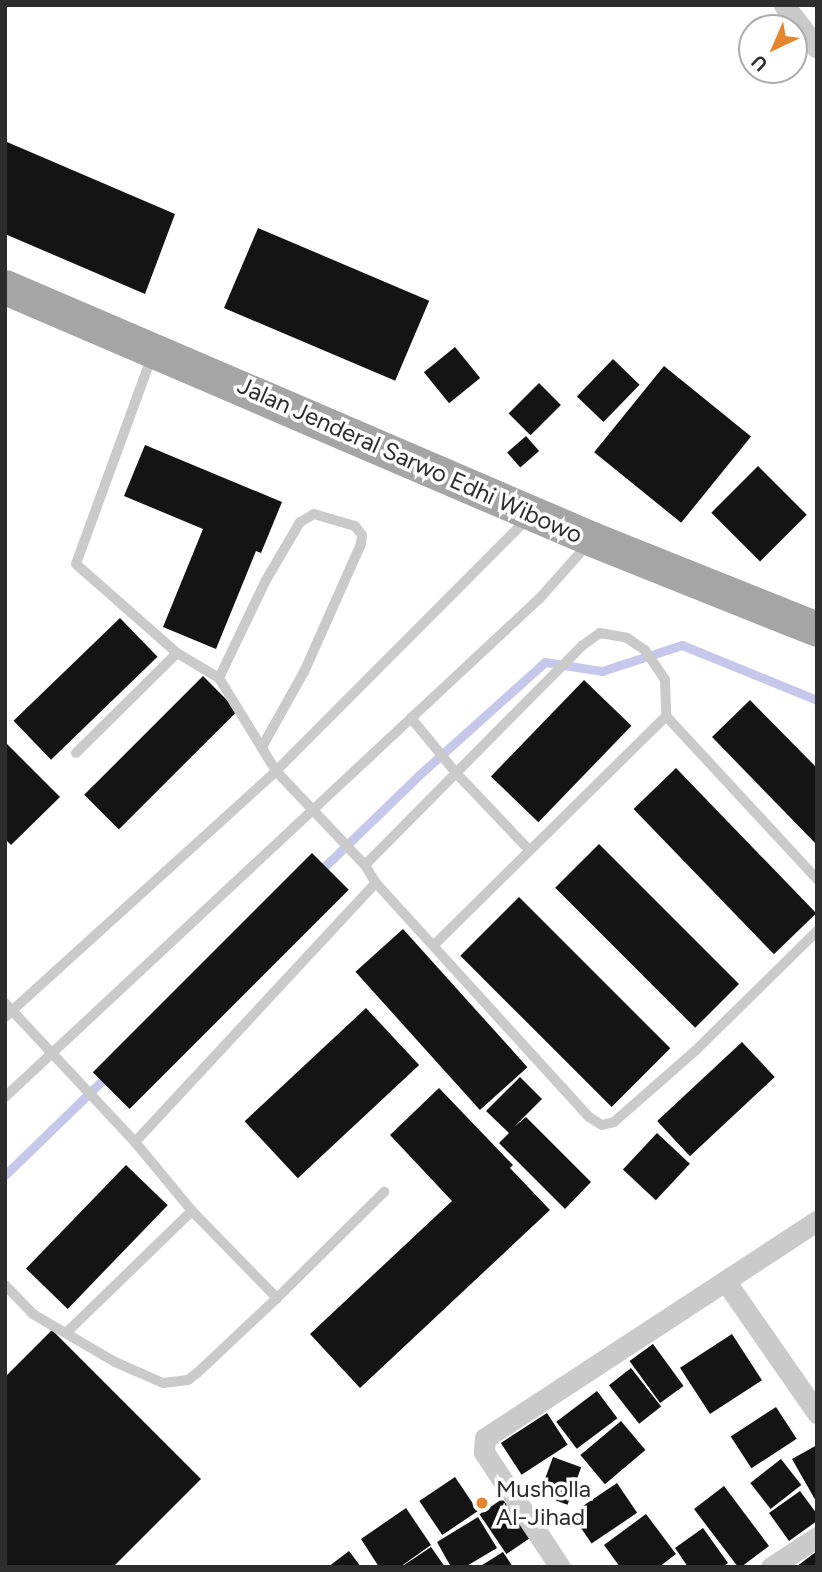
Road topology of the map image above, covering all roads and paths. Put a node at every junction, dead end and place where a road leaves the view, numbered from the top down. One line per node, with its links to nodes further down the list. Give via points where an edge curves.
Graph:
1 (784, 5): 2 (street)
2 (817, 48)
3 (5, 287): 4 (main road, Jalan Jenderal Sarwo Edhi Wibowo)
4 (155, 349): 5 (main road, Jalan Jenderal Sarwo Edhi Wibowo); 8 (lane, via 75,560 78,568)
5 (534, 512): 6 (main road, Jalan Jenderal Sarwo Edhi Wibowo); 14 (lane)
6 (592, 539): 7 (main road, Jalan Jenderal Sarwo Edhi Wibowo); 11 (lane, via 540,598)
7 (817, 629)
8 (177, 653): 9 (lane); 13 (lane)
9 (219, 678): 12 (lane); 12 (lane, via 300,522 314,514 355,526 362,535 361,544 304,673)
10 (666, 716): 15 (lane, via 665,680 645,650 627,638 600,633); 17 (lane); 19 (lane)
11 (411, 718): 15 (lane); 16 (lane)
12 (262, 747): 14 (lane)
13 (76, 753)
14 (276, 771): 16 (lane); 23 (lane)
15 (457, 774): 17 (lane); 18 (lane)
16 (314, 810): 18 (lane); 24 (lane)
17 (529, 850): 22 (lane)
18 (365, 865): 20 (lane)
19 (817, 879)
20 (376, 883): 22 (lane); 26 (lane)
21 (817, 931): 22 (lane, via 695,1051 614,1122 601,1125)
22 (434, 945)
23 (8, 1010): 24 (lane)
24 (51, 1054): 25 (lane); 26 (lane)
25 (5, 1097)
26 (135, 1142): 28 (lane)
27 (384, 1192): 32 (lane)
28 (192, 1211): 32 (lane); 33 (lane)
29 (817, 1221): 30 (street)
30 (726, 1282): 34 (street); 36 (street, via 485,1438 484,1452)
31 (5, 1285): 33 (lane, via 33,1314)
32 (277, 1298): 33 (lane, via 197,1373 172,1383 114,1362)
33 (66, 1333)
34 (817, 1413)
35 (817, 1537): 37 (street)
36 (560, 1567)
37 (771, 1567)

